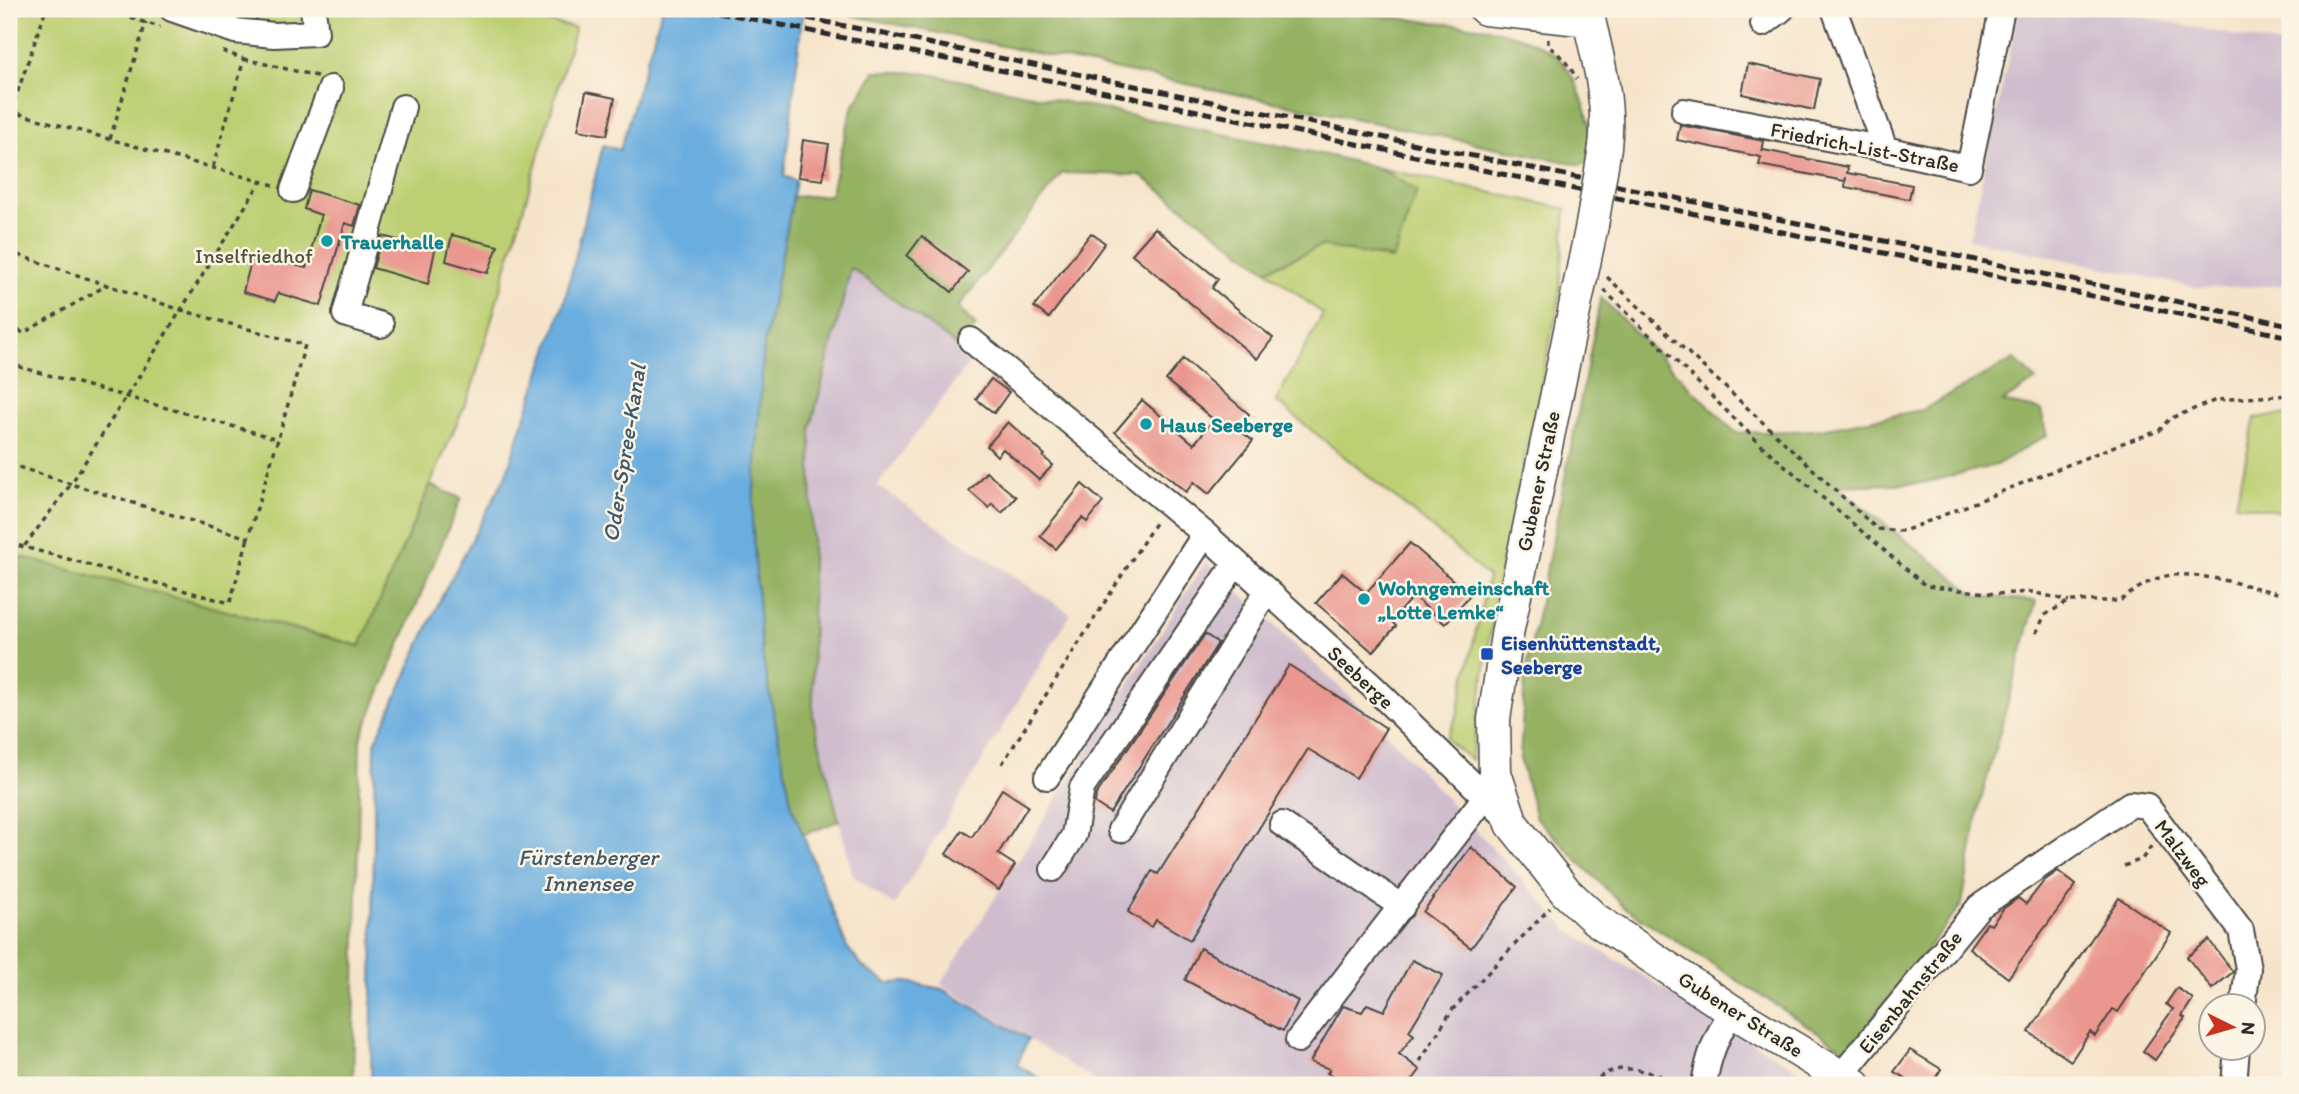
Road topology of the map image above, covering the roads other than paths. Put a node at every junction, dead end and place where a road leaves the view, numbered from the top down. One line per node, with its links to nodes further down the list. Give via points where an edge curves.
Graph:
1 (1485, 9): 4 (main road, Gubener Straße, via 1551,16)
2 (1834, 9): 10 (street)
3 (2002, 9): 10 (street, Friedrich-List-Straße, via 1969,168)
4 (1590, 14): 20 (main road, Gubener Straße, bridge, via 1603,79 1605,147 1507,629 1494,719 1495,773)
5 (171, 20): 6 (street, via 274,35)
6 (315, 21)
7 (326, 82): 11 (street)
8 (403, 107): 12 (street, via 345,314)
9 (1684, 111): 10 (street, Friedrich-List-Straße)
10 (1885, 149)
11 (293, 190)
12 (381, 325)
13 (971, 340): 14 (street, Seeberge)
14 (1205, 534): 15 (street, Seeberge); 17 (street)
15 (1236, 563): 16 (street, Seeberge); 22 (street, via 1082,788 1074,835)
16 (1268, 591): 18 (street, Seeberge); 21 (street)
17 (1047, 778)
18 (1485, 797): 20 (street, Seeberge); 23 (street)
19 (1283, 824): 23 (street)
20 (1512, 824): 26 (main road, Gubener Straße, via 1566,892 1595,919)
21 (1120, 830)
22 (1053, 869)
23 (1402, 907): 27 (street)
24 (1979, 907): 25 (street, Malzweg, via 2130,804 2147,806 2241,929 2248,969); 29 (street, Eisenbahnstraße)
25 (2245, 992)
26 (1732, 1011): 29 (main road, Gubener Straße); 30 (street, via 1717,1035)
27 (1298, 1040)
28 (2236, 1062): 31 (street)
29 (1848, 1081)
30 (1704, 1085)
31 (2234, 1085)

